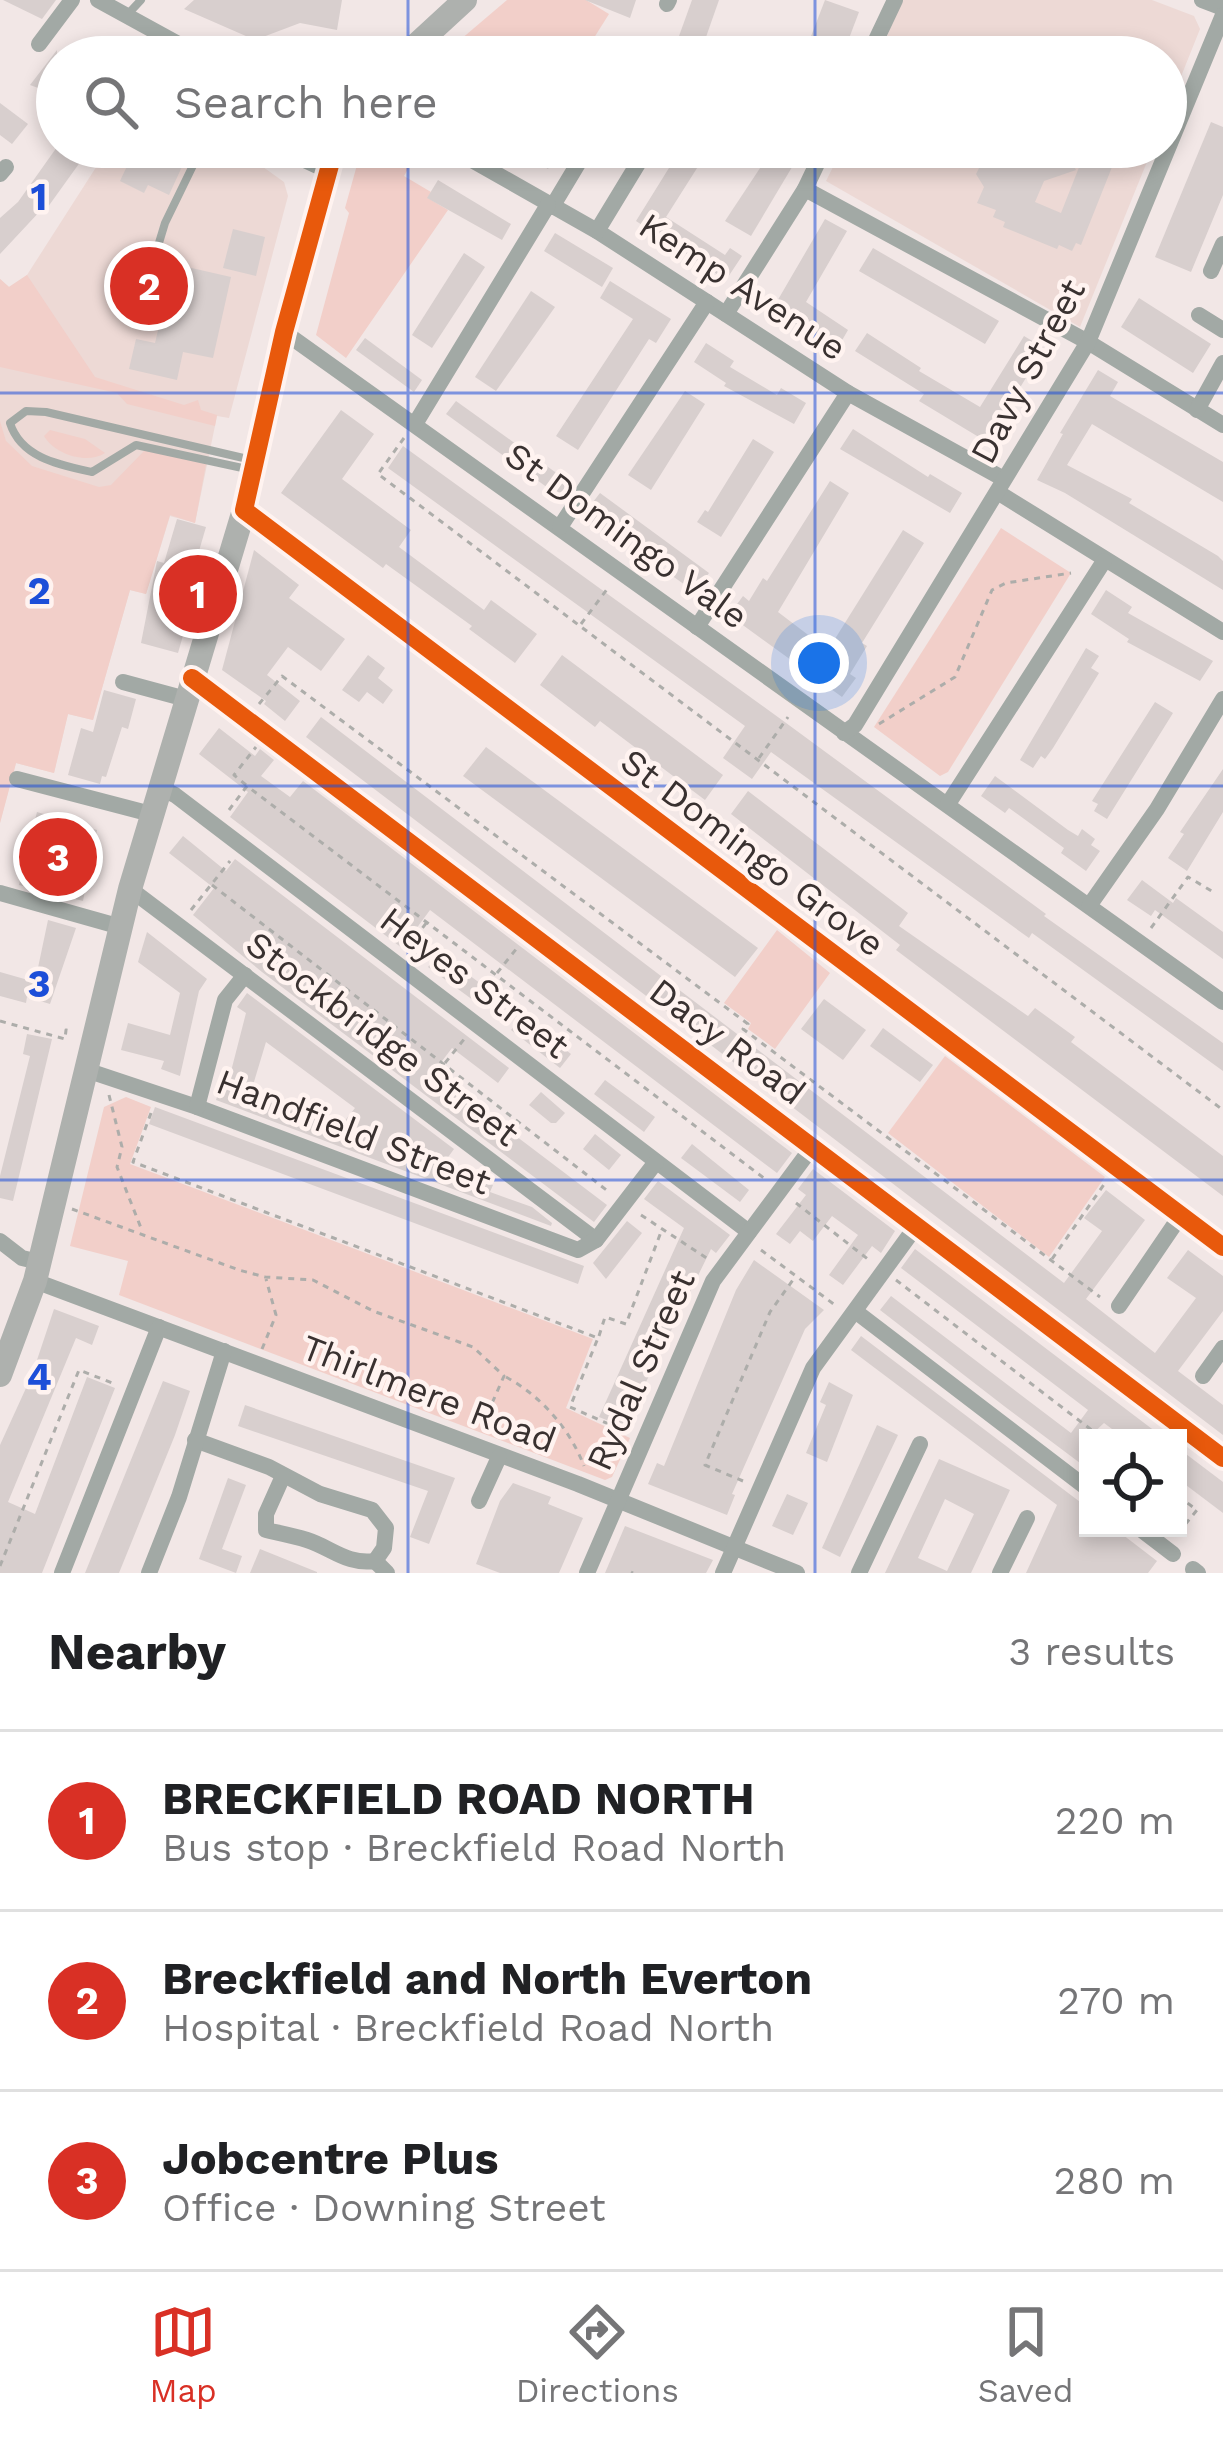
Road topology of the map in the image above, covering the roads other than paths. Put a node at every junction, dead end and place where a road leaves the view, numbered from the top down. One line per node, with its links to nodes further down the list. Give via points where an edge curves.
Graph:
1 (72, 0): 10 (street)
2 (98, 0): 8 (street)
3 (141, 0): 8 (lane)
4 (465, 0): 13 (street)
5 (895, 0): 14 (street)
6 (1202, 0): 7 (street)
7 (1223, 12): 15 (street, Davy Street)
8 (127, 15): 9 (street)
9 (154, 30): 11 (street); 12 (street)
10 (46, 36)
11 (158, 36)
12 (165, 36)
13 (426, 36)
14 (878, 36)
15 (1187, 100)
16 (192, 168): 31 (lane, via 165,223)
17 (329, 168): 33 (street)
18 (485, 168): 24 (street, Kemp Avenue)
19 (574, 168): 24 (street)
20 (635, 168): 25 (street)
21 (814, 168): 23 (street)
22 (1159, 168): 34 (street, Davy Street)
23 (805, 189): 29 (street); 34 (street)
24 (550, 206): 25 (street, Kemp Avenue); 38 (street)
25 (597, 230): 28 (street, Kemp Avenue)
26 (1223, 244): 27 (street)
27 (1211, 271)
28 (707, 302): 29 (street, Kemp Avenue); 43 (street)
29 (726, 314): 36 (street, Kemp Avenue)
30 (1199, 315): 32 (street)
31 (135, 322)
32 (1223, 330)
33 (284, 332): 38 (street, St Domingo Vale); 40 (street)
34 (1088, 341): 37 (street); 41 (street, Davy Street)
35 (1223, 363): 37 (street)
36 (848, 393): 41 (street, Kemp Avenue); 45 (street)
37 (1197, 410): 39 (street)
38 (415, 424): 43 (street, St Domingo Vale)
39 (1223, 425)
40 (256, 466): 40 (lane, via 136,445 92,472 32,452 10,423 26,411 46,412); 42 (street)
41 (1000, 486): 44 (street, Kemp Avenue); 50 (street, Davy Street)
42 (244, 510): 48 (street); 65 (street, St Domingo Grove)
43 (560, 527): 45 (street, St Domingo Vale)
44 (1104, 561): 46 (street, Kemp Avenue); 53 (street)
45 (697, 627): 50 (street, St Domingo Vale)
46 (1223, 632)
47 (123, 682): 48 (street)
48 (189, 689): 52 (street); 63 (street, Dacy Road, via 247,720)
49 (1223, 699): 57 (street)
50 (844, 733): 53 (street, St Domingo Vale)
51 (17, 779): 54 (street)
52 (159, 788): 54 (street); 64 (street, Heyes Street)
53 (948, 804): 57 (street, St Domingo Vale)
54 (151, 814): 55 (street)
55 (130, 889): 58 (street); 59 (street, Stockbridge Street)
56 (0, 893): 58 (street)
57 (1089, 906): 60 (street, St Domingo Vale)
58 (121, 927): 61 (street, via 95,1036)
59 (245, 974): 62 (street, via 226,1000); 68 (street, Stockbridge Street)
60 (1223, 1002)
61 (95, 1073): 62 (street, Handfield Street); 71 (street)
62 (197, 1107): 68 (street, Handfield Street, via 578,1250)
63 (813, 1146): 66 (street, Dacy Road); 67 (street, Rydal Street)
64 (656, 1162): 67 (street, Heyes Street); 68 (street)
65 (1181, 1215): 70 (street, St Domingo Grove); 72 (street)
66 (917, 1226): 73 (street); 82 (street, Dacy Road)
67 (748, 1235): 86 (street, Rydal Street, via 722,1268)
68 (596, 1240)
69 (0, 1241): 71 (street, Thirlmere Road)
70 (1223, 1247)
71 (37, 1272): 74 (street, Thirlmere Road); 77 (street)
72 (1113, 1304)
73 (853, 1314): 84 (street); 89 (street, via 813,1368)
74 (159, 1328): 76 (street, Thirlmere Road); 92 (street)
75 (1223, 1348): 78 (street)
76 (224, 1351): 79 (street); 81 (street, Thirlmere Road)
77 (0, 1375)
78 (1203, 1376)
79 (195, 1440): 83 (street); 93 (street)
80 (920, 1444): 97 (street)
81 (499, 1457): 85 (street); 86 (street, Thirlmere Road)
82 (1223, 1459)
83 (283, 1476): 91 (street, via 372,1510 386,1528); 91 (street, via 266,1530)
84 (1079, 1483)
85 (479, 1501)
86 (619, 1501): 89 (street, Thirlmere Road); 94 (street, Rydal Street)
87 (1027, 1518): 98 (street)
88 (1150, 1537): 90 (street)
89 (734, 1548): 95 (street); 96 (street, Thirlmere Road)
90 (1169, 1551)
91 (381, 1567)
92 (62, 1573)
93 (148, 1573)
94 (587, 1573)
95 (722, 1573)
96 (797, 1573)
97 (860, 1573)
98 (1000, 1573)

